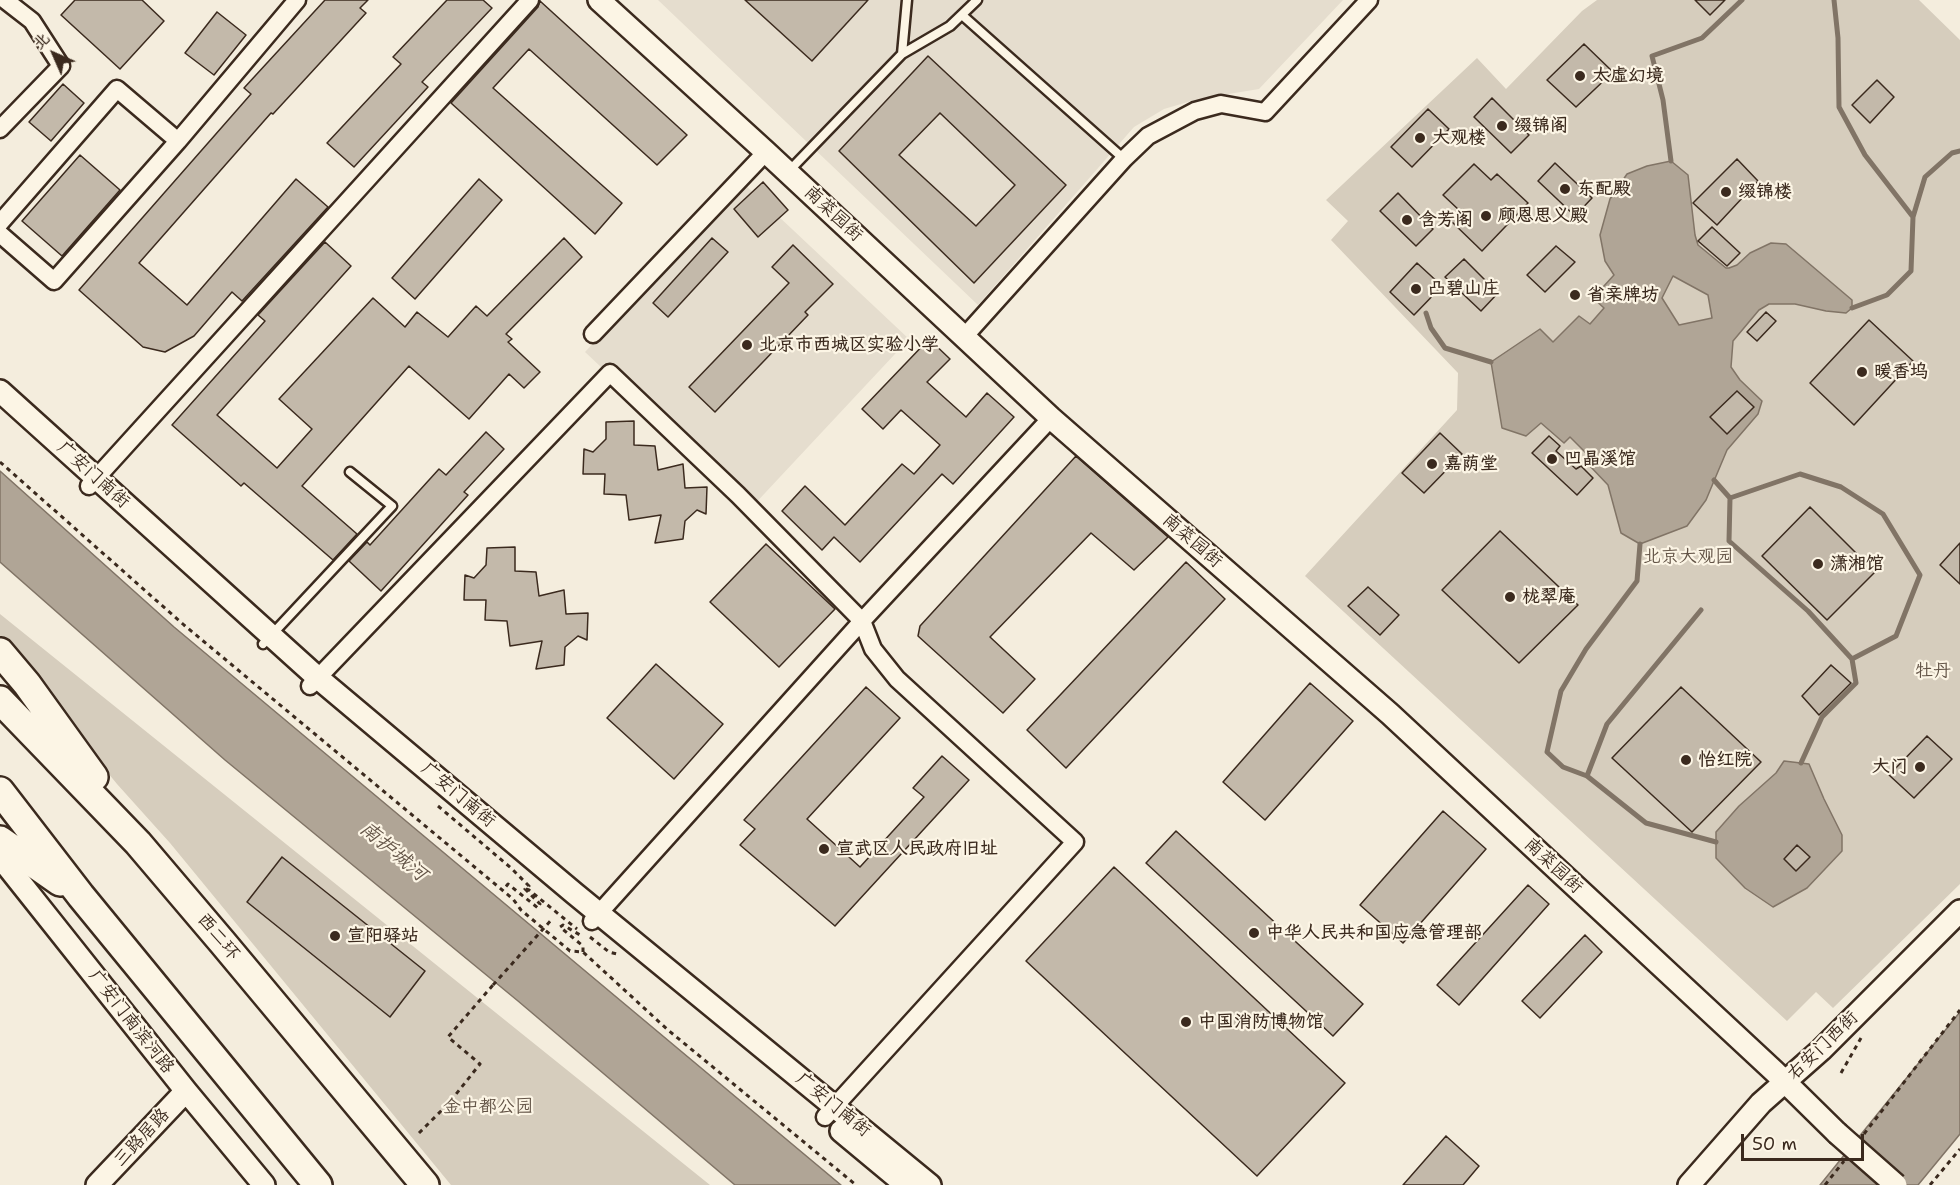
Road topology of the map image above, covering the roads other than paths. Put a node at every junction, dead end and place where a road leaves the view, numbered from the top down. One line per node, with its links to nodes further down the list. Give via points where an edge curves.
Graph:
1 (5, 0): 10 (street, via 32,21 61,66)
2 (297, 0): 11 (street)
3 (530, 0): 23 (street)
4 (599, 0): 12 (street, 南菜园街)
5 (907, 0): 9 (lane)
6 (977, 0): 8 (lane)
7 (1369, 0): 13 (street, via 1264,112 1221,104 1195,111 1148,135)
8 (962, 15): 9 (lane, via 951,26); 13 (lane)
9 (903, 54): 14 (lane)
10 (0, 129)
11 (178, 141): 15 (street, via 117,89); 16 (street, via 54,281)
12 (766, 152): 14 (street, 南菜园街); 17 (street)
13 (1125, 159): 18 (street)
14 (788, 172): 18 (street, 南菜园街)
15 (0, 223)
16 (0, 234)
17 (593, 334)
18 (964, 337): 21 (street, 南菜园街)
19 (0, 391): 23 (street, 广安门南街)
20 (0, 407): 23 (street, 广安门南街)
21 (1051, 418): 24 (street); 36 (street, 南菜园街, via 1389,714)
22 (350, 472): 25 (lane, via 392,506)
23 (93, 482): 25 (street, 广安门南街)
24 (862, 621): 27 (street, via 738,495 610,374); 35 (street); 38 (street, via 873,649 897,679 1075,842)
25 (267, 640): 27 (street, 广安门南街)
26 (0, 652): 31 (highway, via 103,789)
27 (314, 682): 35 (street, 广安门南街)
28 (0, 700): 31 (highway, 西二环)
29 (0, 791): 33 (highway)
30 (0, 840): 33 (highway)
31 (138, 843): 42 (highway, 西二环)
32 (0, 857): 37 (street, 广安门南滨河路)
33 (81, 896): 41 (highway)
34 (1960, 911): 36 (street, 右安门西街)
35 (592, 922): 38 (street, 广安门南街)
36 (1789, 1086): 45 (street, 右安门西街, via 1761,1103); 46 (street, 右安门西街); 47 (street, 南菜园街, bridge)
37 (186, 1091): 39 (street, 三路居路); 40 (street, 广安门南滨河路)
38 (830, 1112): 43 (street, 广安门南街); 44 (street, 广安门南街)
39 (97, 1185)
40 (264, 1185)
41 (318, 1185)
42 (425, 1185)
43 (906, 1185)
44 (930, 1185)
45 (1689, 1185)
46 (1704, 1185)
47 (1896, 1185)

